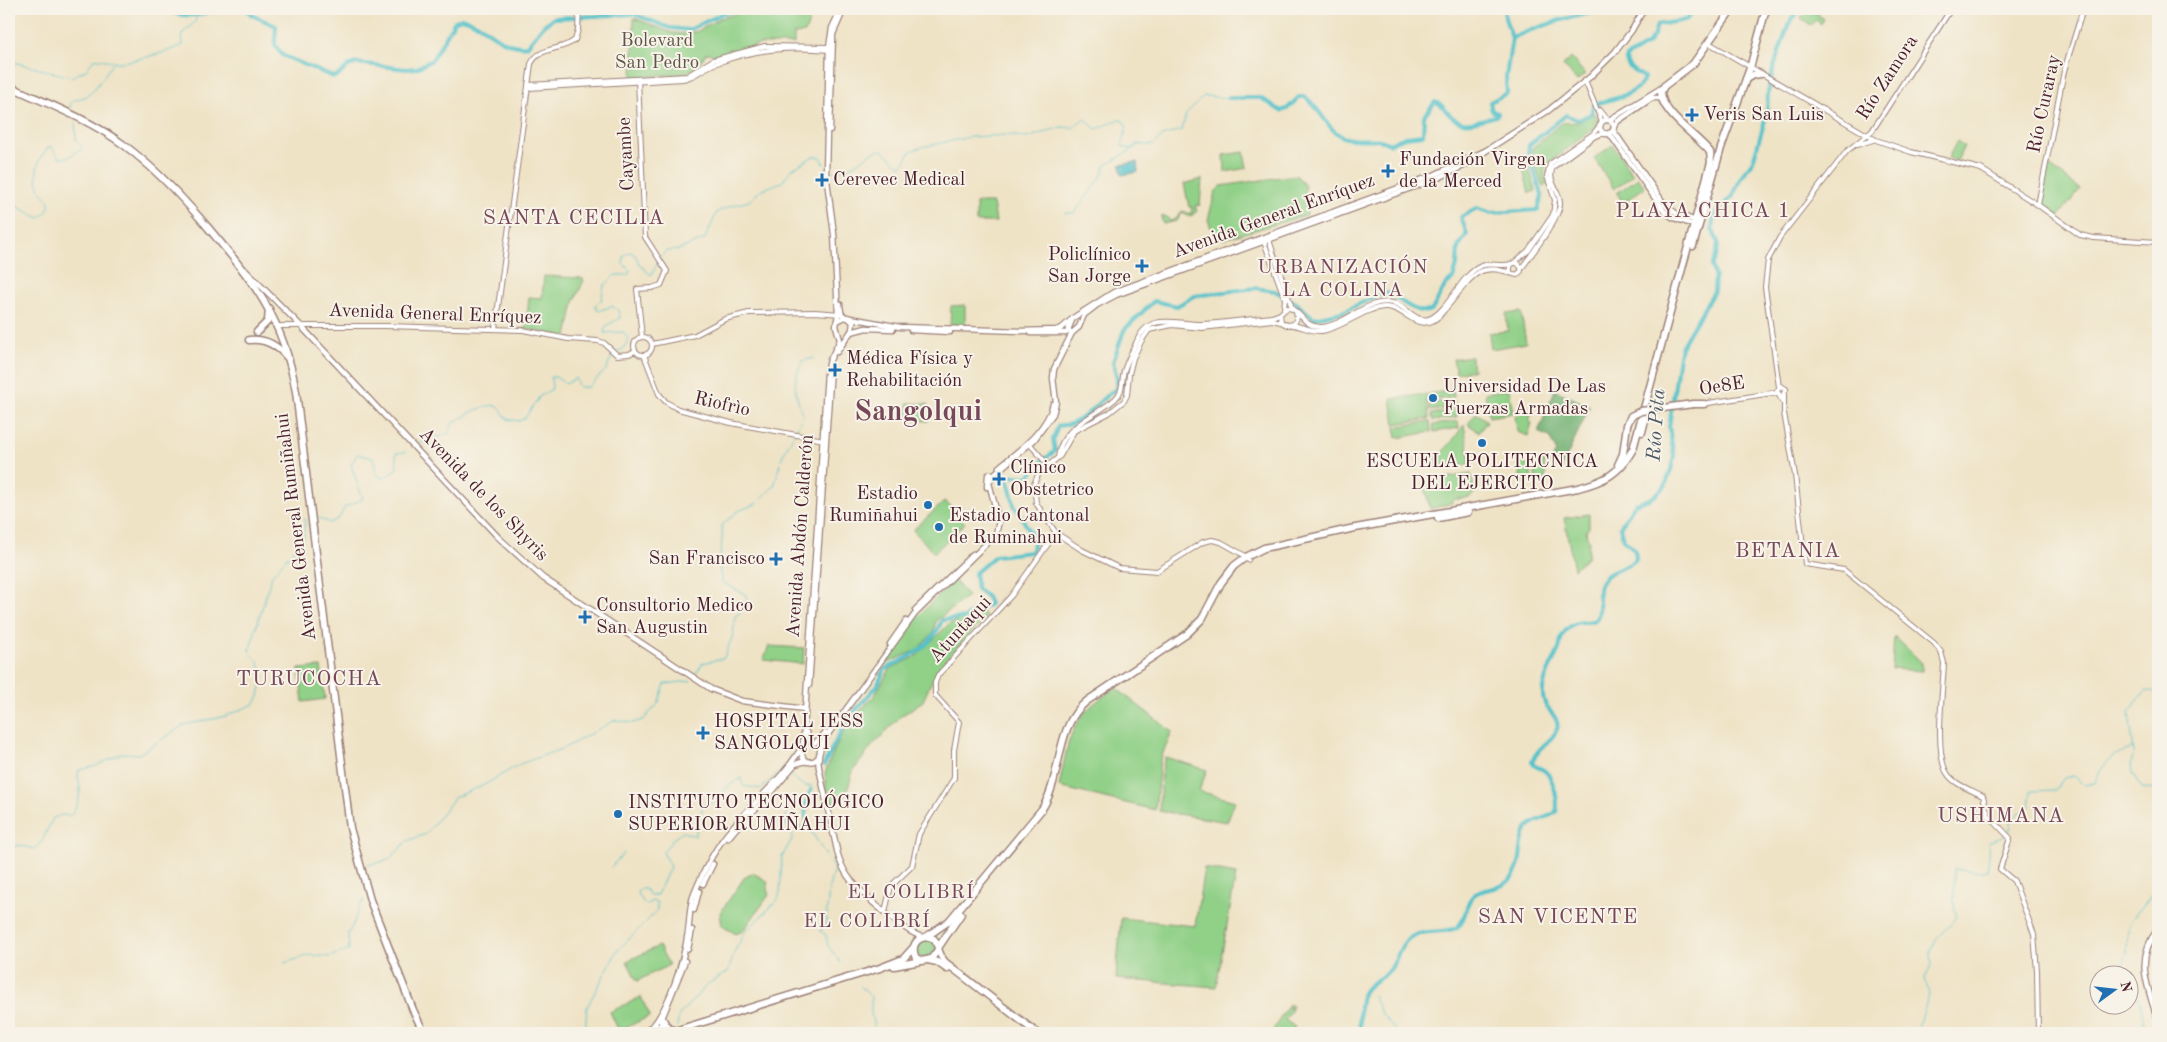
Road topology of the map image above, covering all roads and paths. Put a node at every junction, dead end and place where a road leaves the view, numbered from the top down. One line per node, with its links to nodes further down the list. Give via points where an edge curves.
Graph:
1 (579, 9): 16 (street, via 576,38 571,43 536,56 531,64)
2 (842, 9): 9 (main road)
3 (1644, 9): 14 (main road, Avenida General Enríquez, via 1615,52)
4 (1732, 9): 8 (highway)
5 (1766, 9): 10 (highway)
6 (1951, 9): 21 (street, Río Zamora)
7 (2083, 9): 31 (street, Río Curaray, via 2064,71)
8 (1709, 43): 10 (street); 17 (highway, via 1691,66)
9 (831, 49): 13 (street, via 766,49 715,63 689,78); 44 (main road, via 827,173)
10 (1750, 68): 11 (street); 12 (highway)
11 (1762, 75): 12 (highway, via 1753,74); 24 (street)
12 (1746, 79): 29 (highway)
13 (638, 80): 16 (street); 56 (street, Cayambe, via 645,237 667,272 661,285 637,289)
14 (1585, 81): 19 (street); 33 (main road, Avenida General Enríquez, via 1472,162)
15 (9, 86): 36 (highway, Avenida General Rumiñahui, via 73,115 124,144 171,186)
16 (528, 86): 51 (street)
17 (1664, 86): 18 (highway, via 1660,95); 20 (main road)
18 (1663, 100): 23 (main road, via 1652,98); 30 (highway, via 1683,127)
19 (1596, 105): 20 (street); 22 (street)
20 (1608, 120): 22 (main road); 23 (main road)
21 (1879, 120): 25 (street, Río Zamora); 26 (street, via 1872,133)
22 (1601, 123): 23 (main road, via 1601,130); 27 (street)
23 (1610, 130): 27 (street); 32 (main road, via 1663,207)
24 (1858, 130): 25 (street); 28 (street, via 1860,135)
25 (1866, 134): 26 (street); 28 (street, Río Zamora)
26 (1876, 140): 28 (street); 31 (street, via 1918,154 1977,167)
27 (1579, 145): 35 (street, via 1548,167 1554,211 1528,251); 37 (street, via 1551,170 1560,200 1559,209)
28 (1855, 145): 62 (street, Río Zamora, via 1800,209 1768,260 1766,287)
29 (1721, 148): 30 (highway, via 1716,151); 32 (highway)
30 (1708, 149): 32 (highway, via 1711,162)
31 (2038, 205): 34 (street, via 2080,235)
32 (1693, 224): 69 (highway); 79 (highway, via 1633,449 1626,462)
33 (1266, 238): 39 (main road, Avenida General Enríquez); 41 (street, via 1283,291); 42 (street)
34 (2158, 242)
35 (1512, 264): 37 (street, via 1519,264); 38 (street); 42 (street, via 1488,264 1477,268 1427,320 1418,319 1390,303 1377,304 1322,327 1304,322)
36 (241, 265): 40 (highway, Avenida General Rumiñahui); 48 (main road, Avenida de los Shyris)
37 (1521, 269): 38 (street, via 1517,275)
38 (1510, 273): 49 (street, via 1491,268 1480,270 1438,317 1428,323 1418,322 1400,310 1386,307 1322,330)
39 (1153, 279): 45 (main road, Avenida General Enríquez, via 1109,294); 47 (main road, Avenida General Enríquez, via 1097,305 1084,315)
40 (269, 308): 50 (highway, Avenida General Rumiñahui); 52 (highway, via 268,321)
41 (1284, 309): 42 (street); 43 (street)
42 (1294, 310): 49 (street, via 1296,320)
43 (1280, 314): 46 (street); 65 (street, via 1204,324 1171,321 1149,326 1138,338 1130,357 1124,372)
44 (840, 316): 45 (main road, Avenida General Enríquez, via 900,327 992,331 1056,330); 53 (main road, Avenida Abdón Calderón, via 836,326); 54 (main road, via 853,324); 58 (street, Avenida General Enríquez, via 749,313 725,319 695,335)
45 (1073, 318): 47 (main road); 55 (main road)
46 (1281, 322): 49 (street); 68 (street, via 1272,320 1202,328 1172,324 1151,329 1133,358)
47 (1081, 323): 55 (main road, Avenida General Enríquez)
48 (300, 325): 50 (street, Avenida General Enríquez); 51 (street, Avenida General Enríquez); 83 (main road, Avenida de los Shyris, via 498,537 543,578 711,689 742,701)
49 (1292, 325)
50 (281, 328): 61 (highway, Avenida General Rumiñahui)
51 (495, 329): 59 (street, Avenida General Enríquez, via 598,341 613,352 625,355)
52 (257, 332)
53 (838, 332): 54 (main road); 75 (main road, Avenida Abdón Calderón, via 840,340 827,373)
54 (850, 332): 55 (main road, via 872,328 992,333); 75 (main road, Avenida Abdón Calderón, via 831,366)
55 (1070, 332): 76 (main road, via 1053,373 1056,402 1053,414)
56 (642, 337): 58 (street); 59 (street, via 635,341)
57 (249, 340): 61 (highway, via 258,339 272,344)
58 (652, 344): 60 (street, via 651,350)
59 (635, 351): 60 (street)
60 (644, 355): 75 (street, Riofrìo, via 660,394 678,409 731,423)
61 (290, 361): 104 (highway, Avenida General Rumiñahui, via 350,828 370,900)
62 (1778, 374): 63 (street, Río Zamora); 64 (street, Río Zamora)
63 (1784, 386): 64 (street); 67 (street, via 1786,391)
64 (1778, 387): 66 (street, Oe8E); 67 (street, Río Zamora)
65 (1122, 392): 68 (street); 71 (street)
66 (1772, 393): 67 (street, Oe8E); 70 (street, Oe8E)
67 (1781, 394): 107 (street, via 1795,475 1805,564 1844,570 1938,648 1944,663 1940,734 1945,768 1952,779 1983,796 1988,815 2007,836 2000,869 2014,881 2034,934)
68 (1127, 395): 73 (street)
69 (1650, 400): 72 (street); 74 (highway)
70 (1704, 404): 72 (street, Oe8E, bridge); 79 (highway, bridge, via 1641,411 1631,416 1622,460)
71 (1105, 408): 73 (street); 77 (street, via 1069,431)
72 (1657, 411): 74 (street)
73 (1109, 413): 77 (street, via 1074,432)
74 (1646, 419): 82 (highway, via 1637,447 1627,464 1618,474 1598,486 1329,536)
75 (824, 440): 83 (main road, Avenida Abdón Calderón)
76 (1029, 443): 78 (street); 80 (main road)
77 (1058, 457): 78 (street)
78 (1049, 466): 81 (street, via 1038,476 1033,492 1037,506)
79 (1612, 474): 82 (highway, via 1602,481 1578,488 1350,529 1264,548)
80 (991, 477): 84 (main road, via 986,484 996,522 993,534 915,610 823,736); 86 (main road, via 989,488 999,522 996,534 908,623)
81 (1056, 532): 82 (street, via 1114,566 1150,572 1162,570 1209,540 1222,542); 92 (street, Atuntaqui, via 1010,596 938,675 935,695 959,722 954,778 918,834 912,866 891,886)
82 (1247, 559): 95 (highway, via 1225,576 1206,615 1187,634 1076,712 1065,735 1050,793 1042,809 949,921); 97 (highway, via 1229,577 1200,628 1080,713 1068,735 1057,785 1048,806 961,913)
83 (804, 711): 84 (main road, Avenida Abdón Calderón, via 806,735); 85 (main road, Avenida Abdón Calderón)
84 (813, 742): 85 (main road); 86 (main road)
85 (804, 745): 87 (main road)
86 (819, 750): 88 (main road)
87 (801, 752): 89 (main road); 91 (main road, via 732,828)
88 (818, 758): 89 (main road); 90 (main road)
89 (808, 762): 90 (main road); 91 (main road, via 797,763 790,770)
90 (820, 774): 92 (main road, via 843,869 854,884)
91 (717, 853): 100 (main road, via 697,895 687,956); 102 (main road, via 694,894 679,972 660,1015)
92 (886, 912): 93 (main road)
93 (906, 929): 95 (main road); 96 (main road)
94 (2158, 929): 101 (main road, via 2149,942 2144,968)
95 (925, 937): 96 (highway); 97 (highway, via 936,941)
96 (914, 946): 98 (highway, via 916,958); 99 (highway, via 903,959)
97 (937, 950): 98 (highway, via 934,957); 106 (highway, via 944,962)
98 (925, 961): 99 (highway); 105 (highway, via 942,965)
99 (880, 968): 103 (highway)
100 (662, 1018): 103 (main road); 103 (highway)
101 (2158, 1022)
102 (648, 1031): 103 (highway)
103 (669, 1031)
104 (424, 1033)
105 (1031, 1033)
106 (1037, 1033)
107 (2038, 1033)

